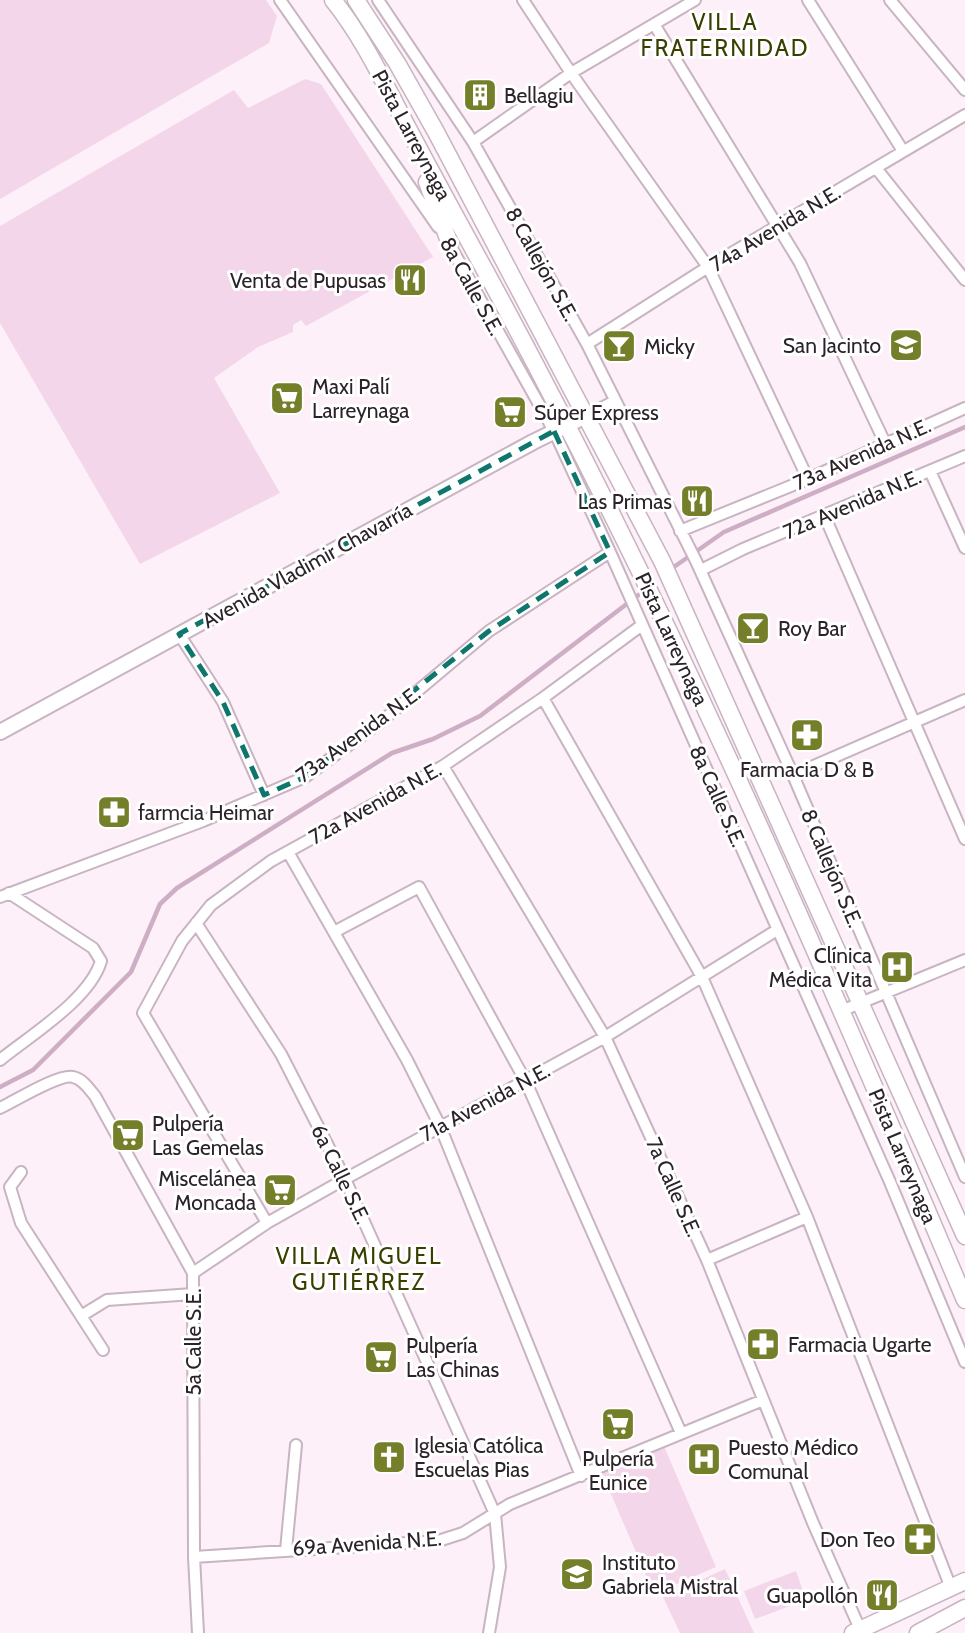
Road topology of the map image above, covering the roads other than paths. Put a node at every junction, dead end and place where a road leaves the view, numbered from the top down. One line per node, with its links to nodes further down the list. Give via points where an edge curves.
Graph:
1 (280, 0): 18 (street, 8a Calle S.E.)
2 (333, 0): 13 (main road, Pista Larreynaga, via 368,52)
3 (356, 0): 24 (main road, Pista Larreynaga, via 436,132)
4 (379, 0): 14 (street, 8 Callejón S.E.)
5 (523, 0): 10 (street)
6 (808, 0): 15 (street)
7 (890, 0): 11 (street)
8 (690, 1): 9 (street)
9 (654, 24): 10 (street); 17 (street)
10 (571, 73): 14 (street); 19 (street)
11 (965, 90)
12 (965, 115): 15 (street, 74a Avenida N.E.)
13 (409, 130): 18 (main road); 25 (main road, Pista Larreynaga)
14 (472, 142): 21 (street, 8 Callejón S.E.)
15 (904, 151): 16 (street, 74a Avenida N.E.)
16 (876, 168): 17 (street, 74a Avenida N.E.); 20 (street)
17 (779, 225): 19 (street, 74a Avenida N.E.); 26 (street)
18 (450, 244): 25 (street, 8a Calle S.E.)
19 (708, 267): 21 (street, 74a Avenida N.E.); 29 (street)
20 (965, 280)
21 (587, 344): 22 (street, 8 Callejón S.E.)
22 (615, 401): 24 (street, Avenida Vladimir Chavarría); 31 (street, 8 Callejón S.E.)
23 (965, 408): 26 (street, 73a Avenida N.E.)
24 (588, 415): 25 (street, Avenida Vladimir Chavarría); 53 (main road, Pista Larreynaga, via 663,561)
25 (560, 428): 33 (street, 8a Calle S.E.); 36 (street, Avenida Vladimir Chavarría); 54 (main road, Pista Larreynaga, via 653,596)
26 (886, 443): 29 (street, 73a Avenida N.E.)
27 (965, 456): 28 (street, 72a Avenida N.E.)
28 (930, 471): 30 (street, 72a Avenida N.E.); 32 (street)
29 (808, 479): 31 (street, 73a Avenida N.E.)
30 (825, 517): 34 (street, 72a Avenida N.E.); 39 (street)
31 (683, 536): 34 (street, 8 Callejón S.E.)
32 (965, 548)
33 (610, 552): 35 (street, 8a Calle S.E.); 43 (street, 73a Avenida N.E., via 489,631 383,720 305,777)
34 (697, 563): 42 (street, 8 Callejón S.E.)
35 (642, 625): 37 (street, 72a Avenida N.E.); 48 (street, 8a Calle S.E.)
36 (179, 634): 40 (street, Avenida Vladimir Chavarría); 43 (street, via 223,702)
37 (543, 698): 41 (street, 72a Avenida N.E.); 51 (street)
38 (965, 700): 39 (street)
39 (917, 722): 42 (street); 44 (street)
40 (0, 732)
41 (443, 766): 45 (street, 72a Avenida N.E.); 55 (street, 7a Calle S.E.)
42 (793, 775): 52 (street, 8 Callejón S.E.)
43 (264, 795): 46 (street, 73a Avenida N.E.)
44 (965, 839)
45 (288, 852): 47 (street, 72a Avenida N.E., via 211,905); 49 (street)
46 (5, 895): 56 (street, via 93,948 101,961 97,977)
47 (197, 923): 62 (street, 6a Calle S.E., via 281,1054); 64 (street, 72a Avenida N.E., via 143,1013)
48 (777, 930): 51 (street, 71a Avenida N.E.); 72 (street, 8a Calle S.E.)
49 (334, 932): 57 (street, via 419,887); 59 (street)
50 (965, 960): 52 (street)
51 (702, 977): 55 (street, 71a Avenida N.E.); 63 (street)
52 (886, 994): 53 (street); 61 (street, 8 Callejón S.E.)
53 (861, 1004): 54 (street); 65 (main road, Pista Larreynaga)
54 (841, 1011): 69 (main road, Pista Larreynaga)
55 (606, 1037): 57 (street, 71a Avenida N.E.); 66 (street, 7a Calle S.E.)
56 (0, 1059)
57 (526, 1082): 59 (street, 71a Avenida N.E.); 74 (street)
58 (0, 1108): 67 (street, 5a Calle S.E., via 60,1078 82,1081 95,1096)
59 (440, 1126): 62 (street, 71a Avenida N.E.); 76 (street)
60 (21, 1172): 70 (street, via 10,1187 21,1223)
61 (965, 1177)
62 (345, 1179): 64 (street, 71a Avenida N.E.); 77 (street, 6a Calle S.E.)
63 (807, 1217): 66 (street); 80 (street)
64 (267, 1223): 67 (street, 71a Avenida N.E.)
65 (965, 1236)
66 (707, 1260): 73 (street, 7a Calle S.E.)
67 (193, 1273): 68 (street, 5a Calle S.E.)
68 (193, 1294): 70 (street, via 107,1300); 79 (street, 5a Calle S.E.)
69 (965, 1300)
70 (81, 1316): 71 (street)
71 (103, 1350)
72 (965, 1362)
73 (763, 1400): 74 (street, 69a Avenida N.E.); 82 (street, 7a Calle S.E.)
74 (681, 1433): 76 (street, 69a Avenida N.E.)
75 (296, 1446): 78 (street)
76 (581, 1476): 77 (street, 69a Avenida N.E.)
77 (495, 1514): 78 (street, 69a Avenida N.E., via 438,1541); 84 (street, 6a Calle S.E., via 500,1567)
78 (286, 1550): 79 (street, 69a Avenida N.E.)
79 (194, 1557): 83 (street, 5a Calle S.E.)
80 (958, 1584): 82 (main road)
81 (965, 1608): 85 (main road)
82 (857, 1631)
83 (198, 1633)
84 (489, 1633)
85 (918, 1633)

